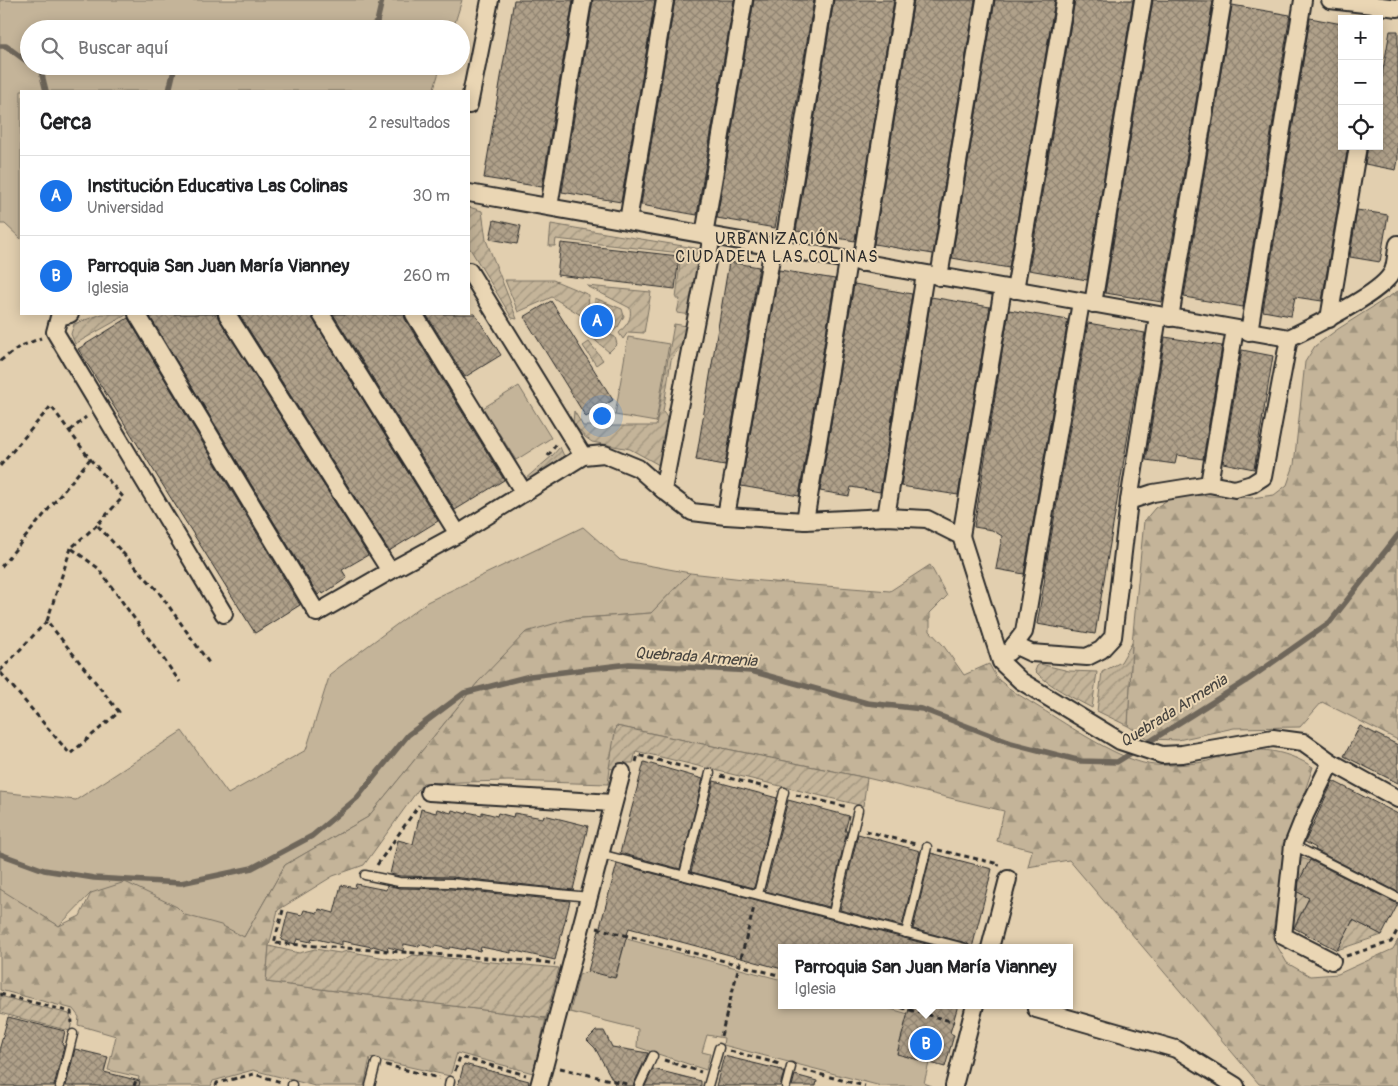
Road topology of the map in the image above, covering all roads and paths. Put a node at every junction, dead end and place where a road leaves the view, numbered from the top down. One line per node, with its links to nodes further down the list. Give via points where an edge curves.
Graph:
1 (490, 0): 15 (street)
2 (583, 0): 18 (street)
3 (665, 0): 19 (street)
4 (744, 0): 20 (street)
5 (824, 0): 22 (street)
6 (904, 0): 23 (street)
7 (985, 0): 25 (street)
8 (1065, 0): 26 (street)
9 (1143, 0): 27 (street)
10 (1223, 0): 33 (street)
11 (1303, 0): 35 (street)
12 (1330, 0): 14 (street)
13 (1398, 8): 14 (street)
14 (1380, 12)
15 (470, 100)
16 (1357, 150): 34 (street)
17 (470, 193): 18 (street)
18 (548, 207): 19 (street)
19 (628, 221): 20 (street)
20 (708, 236): 22 (street); 47 (street)
21 (1398, 244): 34 (street, via 1393,270 1384,284)
22 (778, 248): 23 (street); 50 (street)
23 (855, 262): 25 (street); 52 (street)
24 (470, 273): 40 (street)
25 (932, 276): 26 (street); 51 (street)
26 (1009, 289): 27 (street); 55 (street)
27 (1087, 303): 33 (street); 61 (street, via 1024,632)
28 (66, 315): 36 (street, via 59,317)
29 (138, 315): 58 (street, via 318,614)
30 (228, 315): 58 (street)
31 (322, 315): 54 (street)
32 (415, 315): 48 (street)
33 (1164, 317): 35 (street); 49 (street)
34 (1329, 319): 37 (street)
35 (1242, 331): 37 (street); 46 (street)
36 (55, 332): 38 (path, via 19,347); 39 (street)
37 (1289, 338): 46 (street, via 1263,477 1235,489)
38 (0, 361)
39 (99, 406): 41 (path); 59 (street)
40 (564, 426): 42 (street); 44 (path, via 549,456)
41 (70, 431): 43 (path); 45 (path, via 51,406)
42 (583, 456): 47 (street, via 604,454 638,468); 48 (street)
43 (90, 459): 53 (path, via 123,497); 57 (path)
44 (542, 460)
45 (0, 466)
46 (1209, 484): 49 (street, via 1153,493)
47 (663, 490): 50 (street, via 692,512)
48 (524, 493): 54 (street)
49 (1130, 501): 61 (street, via 1113,637 1101,650 1087,657 1032,653)
50 (726, 516): 52 (street)
51 (886, 517): 52 (street); 55 (street, via 927,519)
52 (805, 521)
53 (97, 525): 56 (path); 63 (path, via 158,591)
54 (458, 534): 58 (street)
55 (962, 536): 62 (street)
56 (71, 548): 60 (path); 65 (path, via 98,568)
57 (0, 568)
58 (390, 571)
59 (224, 614)
60 (47, 621): 64 (path); 64 (path, via 119,712 70,754)
61 (1014, 645): 62 (street)
62 (1001, 662): 66 (street, via 1021,681 1120,741 1162,755 1273,738 1303,742)
63 (209, 663)
64 (0, 672)
65 (180, 682)
66 (1331, 762): 71 (street); 74 (street)
67 (622, 772): 68 (path, via 626,766 635,766 638,755); 72 (street)
68 (710, 773): 70 (path); 77 (lane)
69 (429, 792): 72 (street); 78 (path)
70 (784, 792): 73 (path); 80 (lane)
71 (1398, 798)
72 (613, 803): 76 (street)
73 (858, 810): 84 (lane)
74 (1293, 845): 82 (lane); 90 (street, via 1283,936)
75 (927, 847): 87 (lane)
76 (600, 854): 77 (lane); 81 (street)
77 (684, 875): 80 (lane)
78 (367, 876): 81 (lane, via 399,882 451,883)
79 (1008, 880): 89 (street)
80 (758, 894): 84 (lane); 91 (path)
81 (589, 897): 85 (street)
82 (1398, 898)
83 (283, 910): 92 (path, via 274,943 544,962)
84 (833, 914): 87 (lane)
85 (582, 924): 91 (path); 92 (street)
86 (1398, 929): 90 (path, via 1391,942)
87 (906, 933): 88 (lane)
88 (949, 944)
89 (991, 944)
90 (1332, 961)
91 (739, 964): 93 (path); 100 (path)
92 (570, 967): 103 (street)
93 (778, 975)
94 (0, 994): 99 (path, via 71,1012)
95 (907, 1009): 98 (path)
96 (974, 1009): 98 (street)
97 (1036, 1009): 118 (street, via 1176,1049)
98 (970, 1026): 117 (street)
99 (73, 1034): 107 (lane)
100 (719, 1048): 105 (lane)
101 (653, 1056): 105 (path); 114 (lane)
102 (376, 1062): 111 (lane)
103 (545, 1064): 112 (street); 113 (path)
104 (791, 1067): 116 (lane)
105 (711, 1076): 115 (lane)
106 (136, 1080): 108 (path)
107 (60, 1086)
108 (134, 1086)
109 (216, 1086): 110 (path, via 217,1083 254,1074)
110 (292, 1086)
111 (370, 1086)
112 (539, 1086)
113 (635, 1086)
114 (639, 1086)
115 (708, 1086)
116 (786, 1086)
117 (954, 1086)
118 (1236, 1086)

